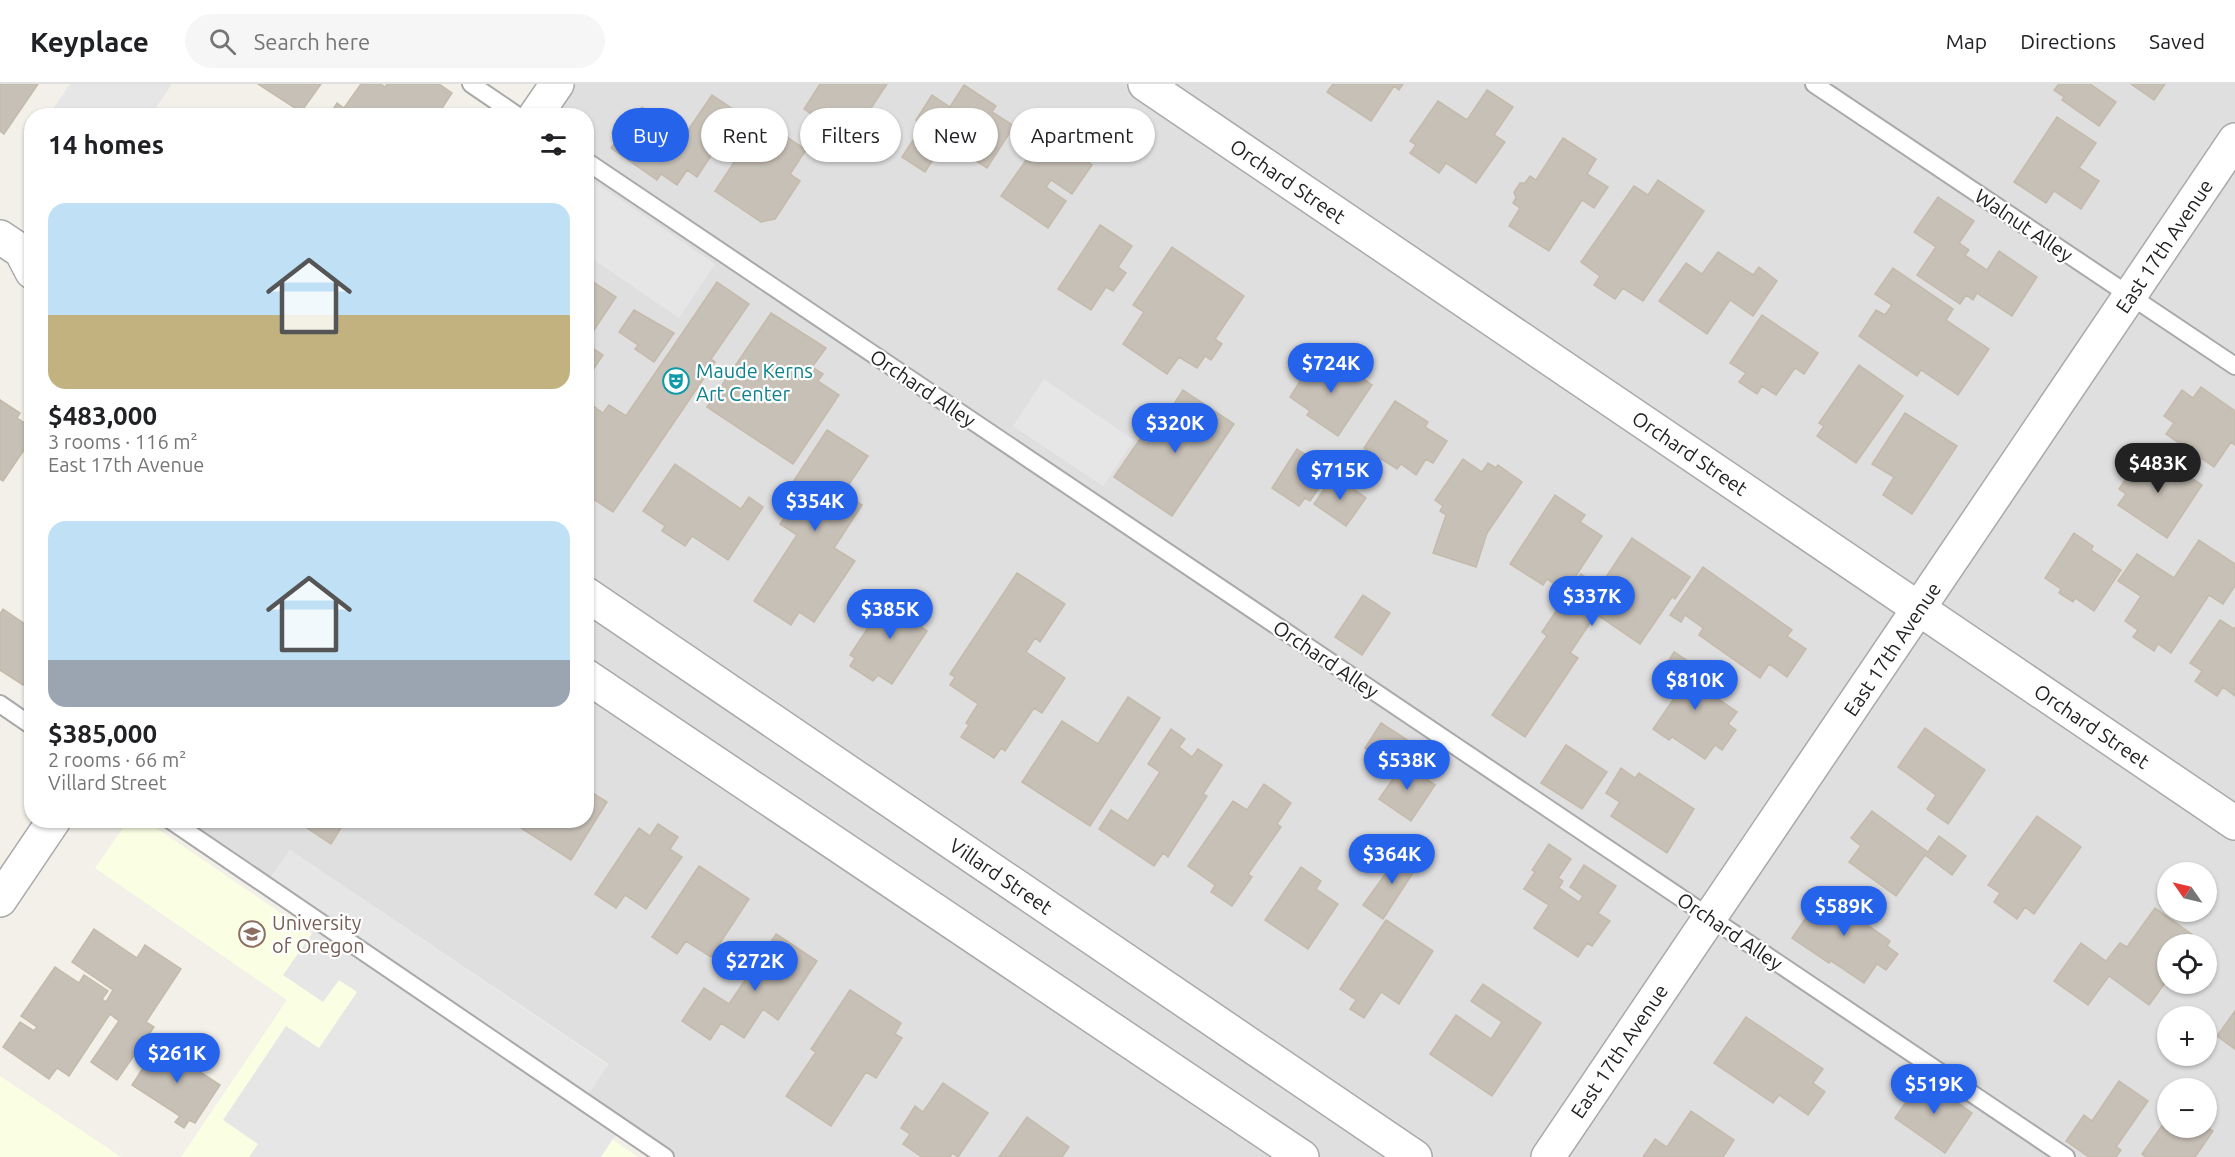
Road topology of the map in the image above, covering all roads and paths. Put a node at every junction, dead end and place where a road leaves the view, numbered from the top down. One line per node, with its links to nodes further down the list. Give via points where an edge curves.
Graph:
1 (471, 84): 5 (lane)
2 (557, 84): 6 (street)
3 (1144, 84): 12 (street, Orchard Street)
4 (1814, 84): 9 (lane, Walnut Alley)
5 (506, 108)
6 (540, 108)
7 (2235, 140): 9 (street, East 17th Avenue)
8 (594, 166): 20 (lane, Orchard Alley)
9 (2130, 296): 10 (lane, Walnut Alley); 12 (street, East 17th Avenue)
10 (2235, 366)
11 (594, 599): 23 (street, Villard Street)
12 (1919, 609): 16 (street, Orchard Street); 20 (street, East 17th Avenue)
13 (594, 681): 22 (street)
14 (0, 704): 15 (lane)
15 (24, 720)
16 (2235, 823)
17 (49, 828): 19 (street)
18 (182, 828): 21 (lane)
19 (0, 900)
20 (1710, 918): 24 (street, East 17th Avenue); 25 (lane, Orchard Alley)
21 (665, 1157)
22 (1302, 1157)
23 (1415, 1157)
24 (1548, 1157)
25 (2066, 1157)

